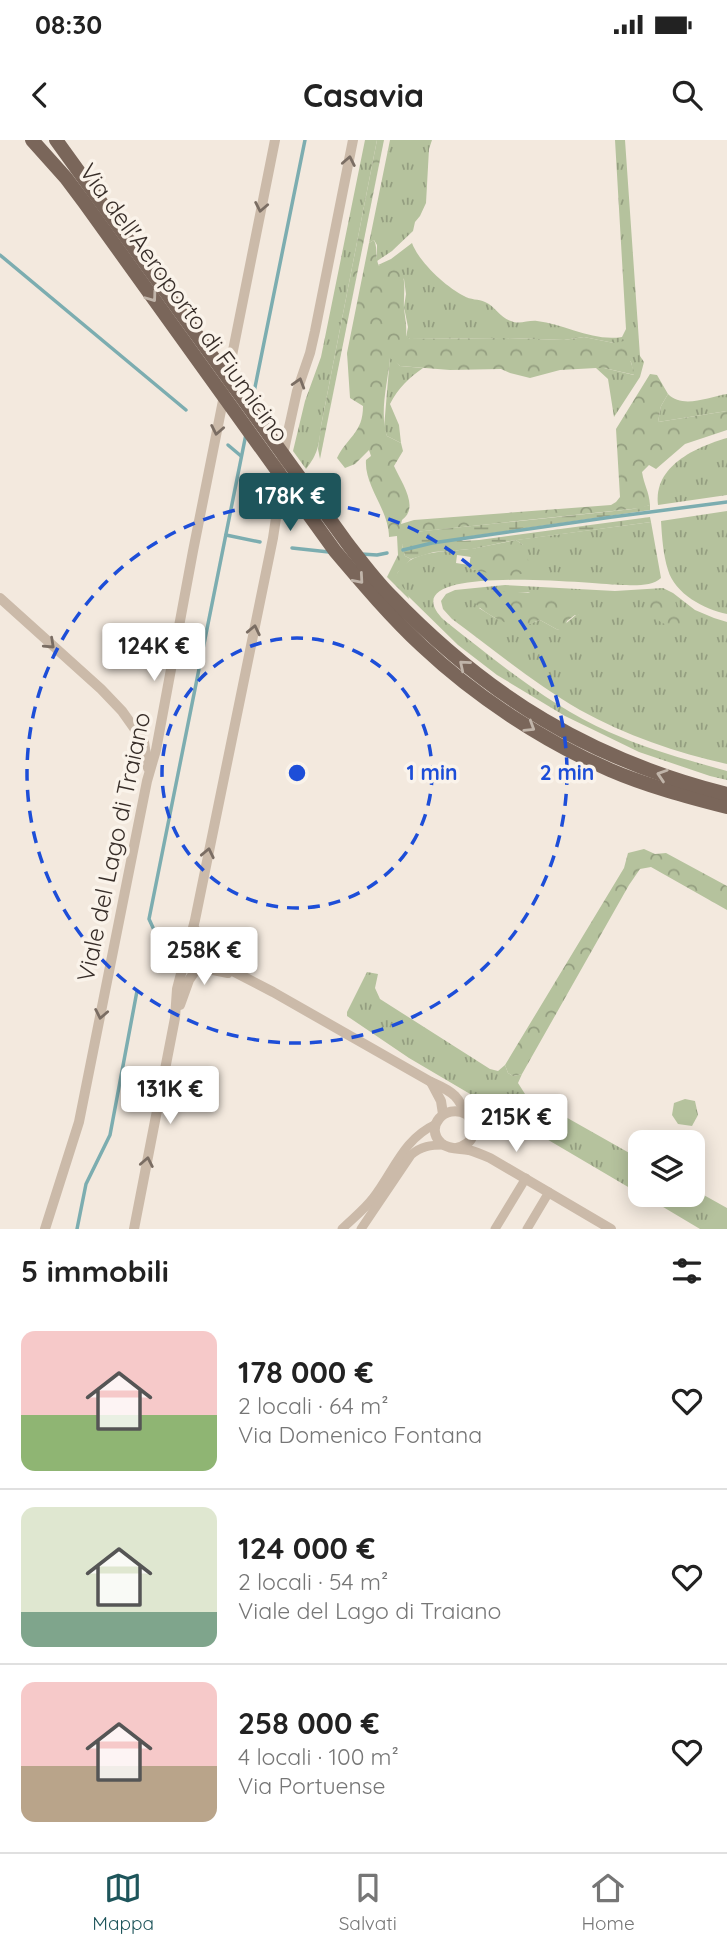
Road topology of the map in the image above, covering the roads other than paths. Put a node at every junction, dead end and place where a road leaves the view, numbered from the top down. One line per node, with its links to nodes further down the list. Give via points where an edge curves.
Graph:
1 (32, 140): 5 (main road, Via dell'Aeroporto di Fiumicino)
2 (57, 140): 5 (main road, Via dell'Aeroporto di Fiumicino)
3 (275, 140): 7 (street, Viale del Lago di Traiano, one-way to 7)
4 (353, 140): 10 (street, one-way to 4, via 273,538 280,469 315,331)
5 (90, 198): 8 (main road, Via dell'Aeroporto di Fiumicino, one-way to 5, via 618,759 559,730 470,670 429,634 347,543); 9 (main road, Via dell'Aeroporto di Fiumicino, one-way to 9, via 335,551 423,647 472,688 559,744 610,770)
6 (0, 598): 7 (street, one-way to 7, via 128,719 146,746)
7 (147, 781): 22 (street, Viale del Lago di Traiano, one-way to 22, via 79,1122)
8 (727, 794)
9 (727, 807)
10 (195, 920): 11 (street, via 200,947); 12 (street, via 177,989)
11 (245, 977): 12 (street, via 196,970); 13 (street)
12 (176, 1018): 23 (street, one-way to 12)
13 (430, 1082): 14 (street, via 457,1097); 15 (street, via 441,1101)
14 (466, 1114): 15 (street, via 457,1110); 16 (street, via 473,1125)
15 (440, 1119): 17 (street, via 436,1136); 24 (street, via 416,1135 373,1199)
16 (472, 1137): 18 (street); 19 (street)
17 (444, 1145): 18 (street); 25 (street, via 430,1145 411,1155)
18 (456, 1148): 19 (street)
19 (490, 1158): 20 (street)
20 (526, 1178): 21 (street); 26 (street)
21 (549, 1192): 27 (street); 28 (street)
22 (45, 1229)
23 (134, 1229)
24 (342, 1229)
25 (361, 1229)
26 (495, 1229)
27 (527, 1229)
28 (611, 1229)

